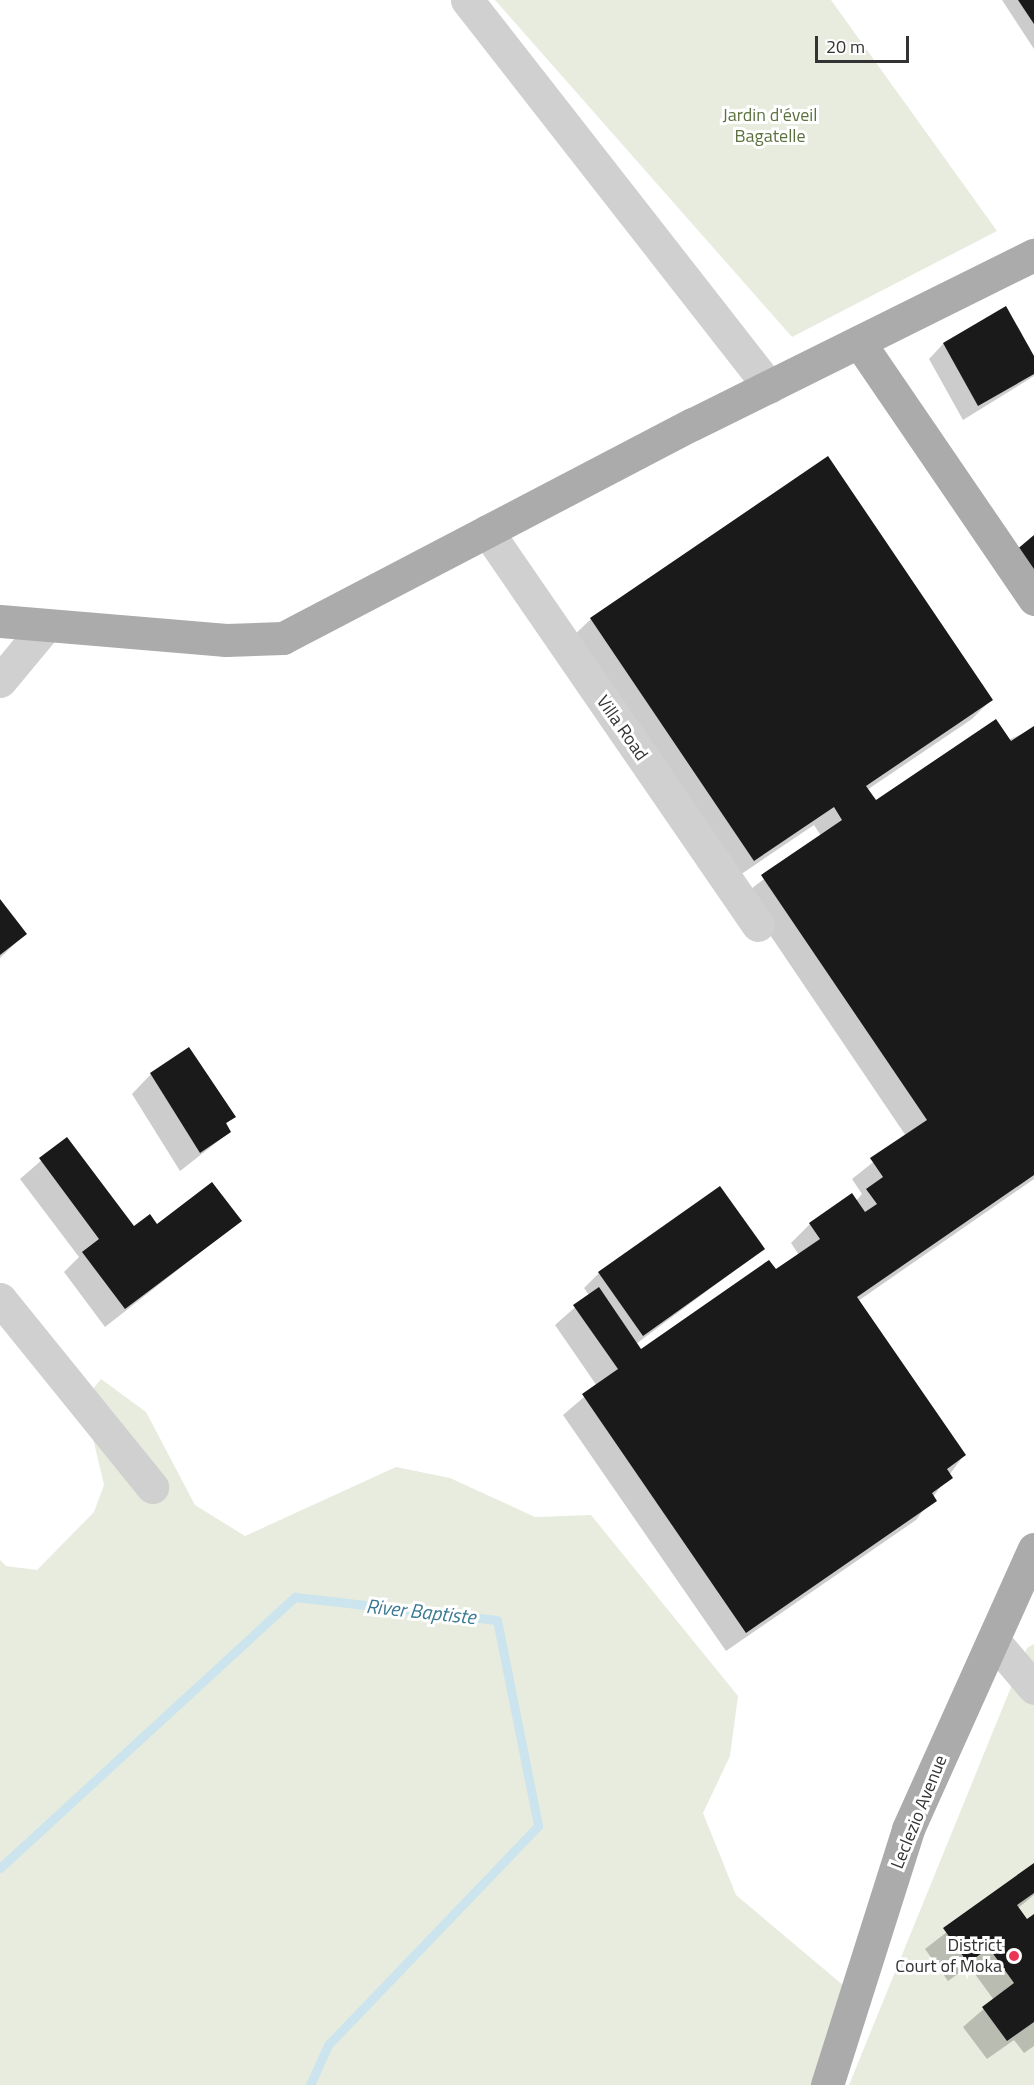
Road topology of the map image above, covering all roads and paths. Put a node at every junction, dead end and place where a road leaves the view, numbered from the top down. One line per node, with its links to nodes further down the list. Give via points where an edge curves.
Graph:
1 (467, 0): 4 (street)
2 (1034, 255): 3 (main road)
3 (859, 342): 4 (main road); 6 (main road)
4 (769, 387): 5 (main road)
5 (487, 531): 8 (main road, via 283,638 226,640); 10 (street, Villa Road)
6 (1034, 599)
7 (0, 621): 8 (main road)
8 (44, 628): 9 (street)
9 (0, 681)
10 (758, 925)
11 (0, 1299): 12 (street)
12 (152, 1487)
13 (1033, 1555): 14 (main road, Leclezio Avenue)
14 (993, 1640): 15 (street); 16 (main road, Leclezio Avenue, via 908,1829)
15 (1034, 1688)
16 (827, 2085)

